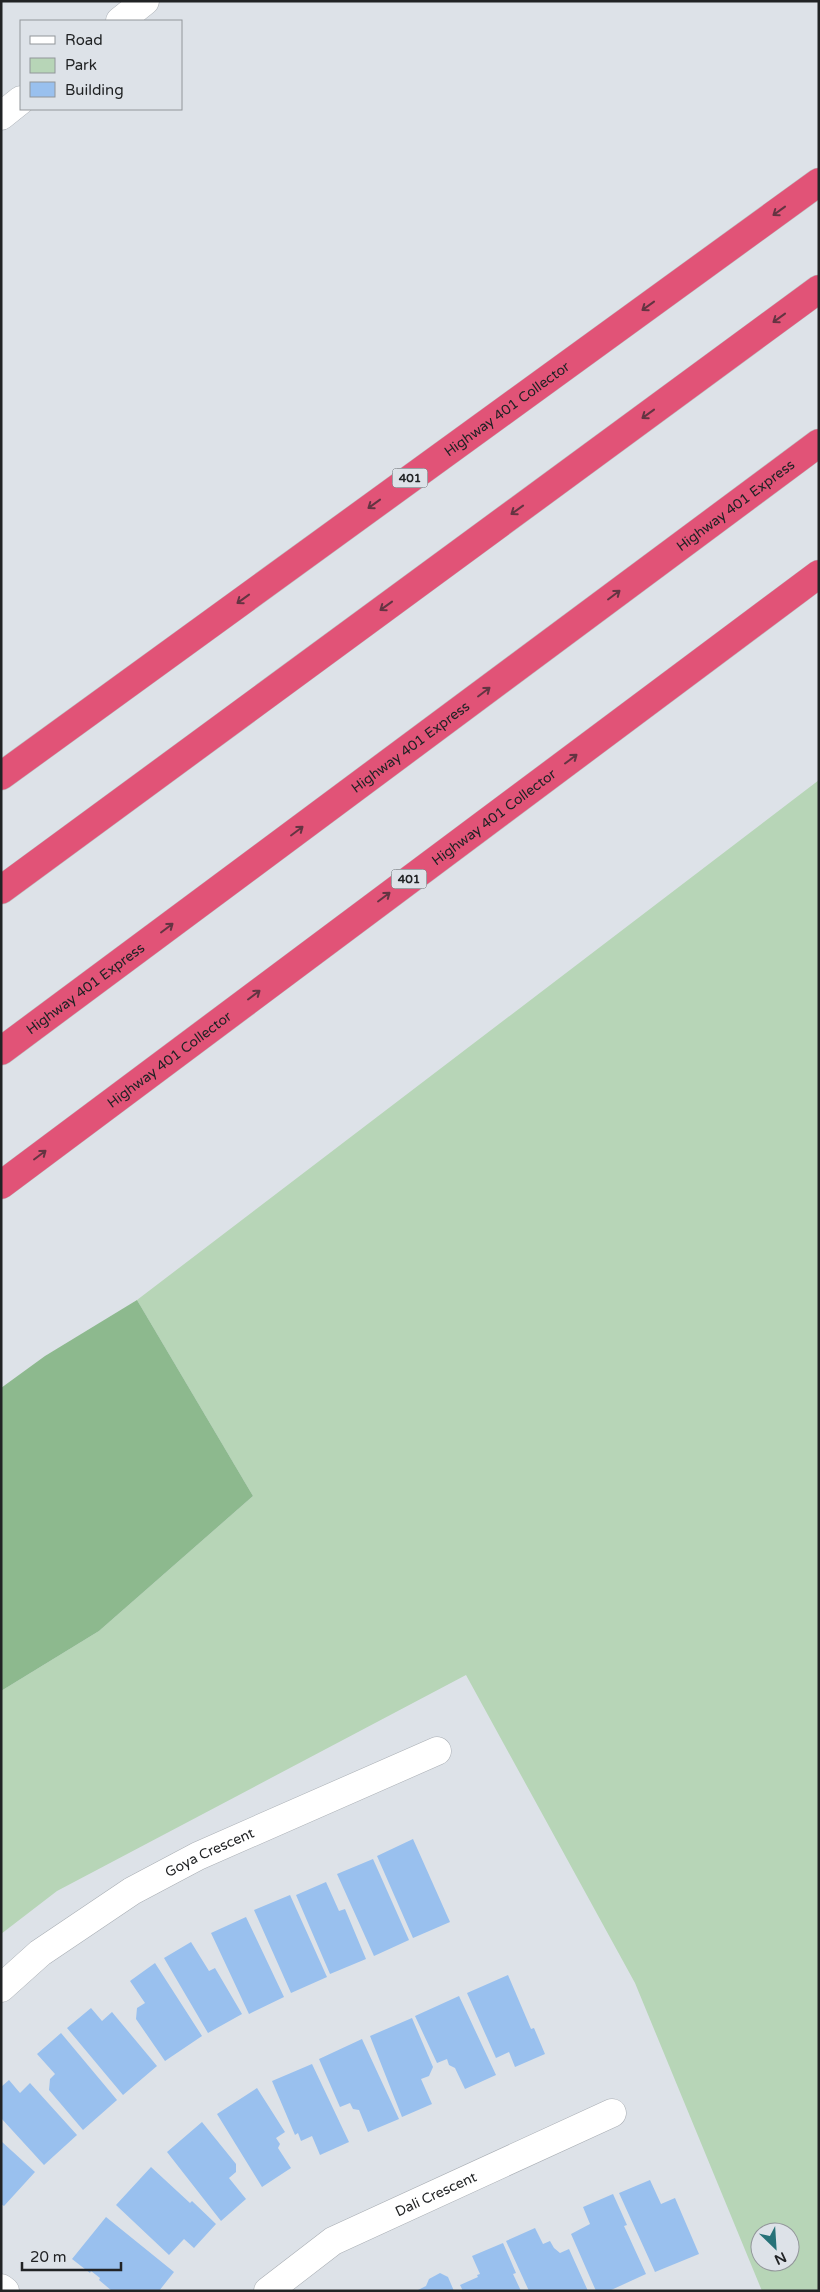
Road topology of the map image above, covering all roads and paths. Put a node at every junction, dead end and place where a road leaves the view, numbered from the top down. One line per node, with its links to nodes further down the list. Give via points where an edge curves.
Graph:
1 (145, 1): 2 (street)
2 (121, 20)
3 (20, 101): 4 (street)
4 (1, 116)
5 (819, 182): 9 (highway, Highway 401 Collector / 401, one-way to 9)
6 (819, 289): 10 (highway, one-way to 10)
7 (819, 443): 11 (highway, Highway 401 Express, one-way to 7)
8 (819, 574): 12 (highway, Highway 401 Collector / 401, one-way to 8)
9 (1, 776)
10 (1, 890)
11 (1, 1051)
12 (1, 1185)
13 (437, 1751): 14 (street, Goya Crescent, via 198,1856 132,1891 40,1953)
14 (1, 1988)
15 (612, 2113): 18 (street, Dali Crescent, via 333,2241)
16 (1, 2288): 17 (street)
17 (5, 2291)
18 (268, 2291)

